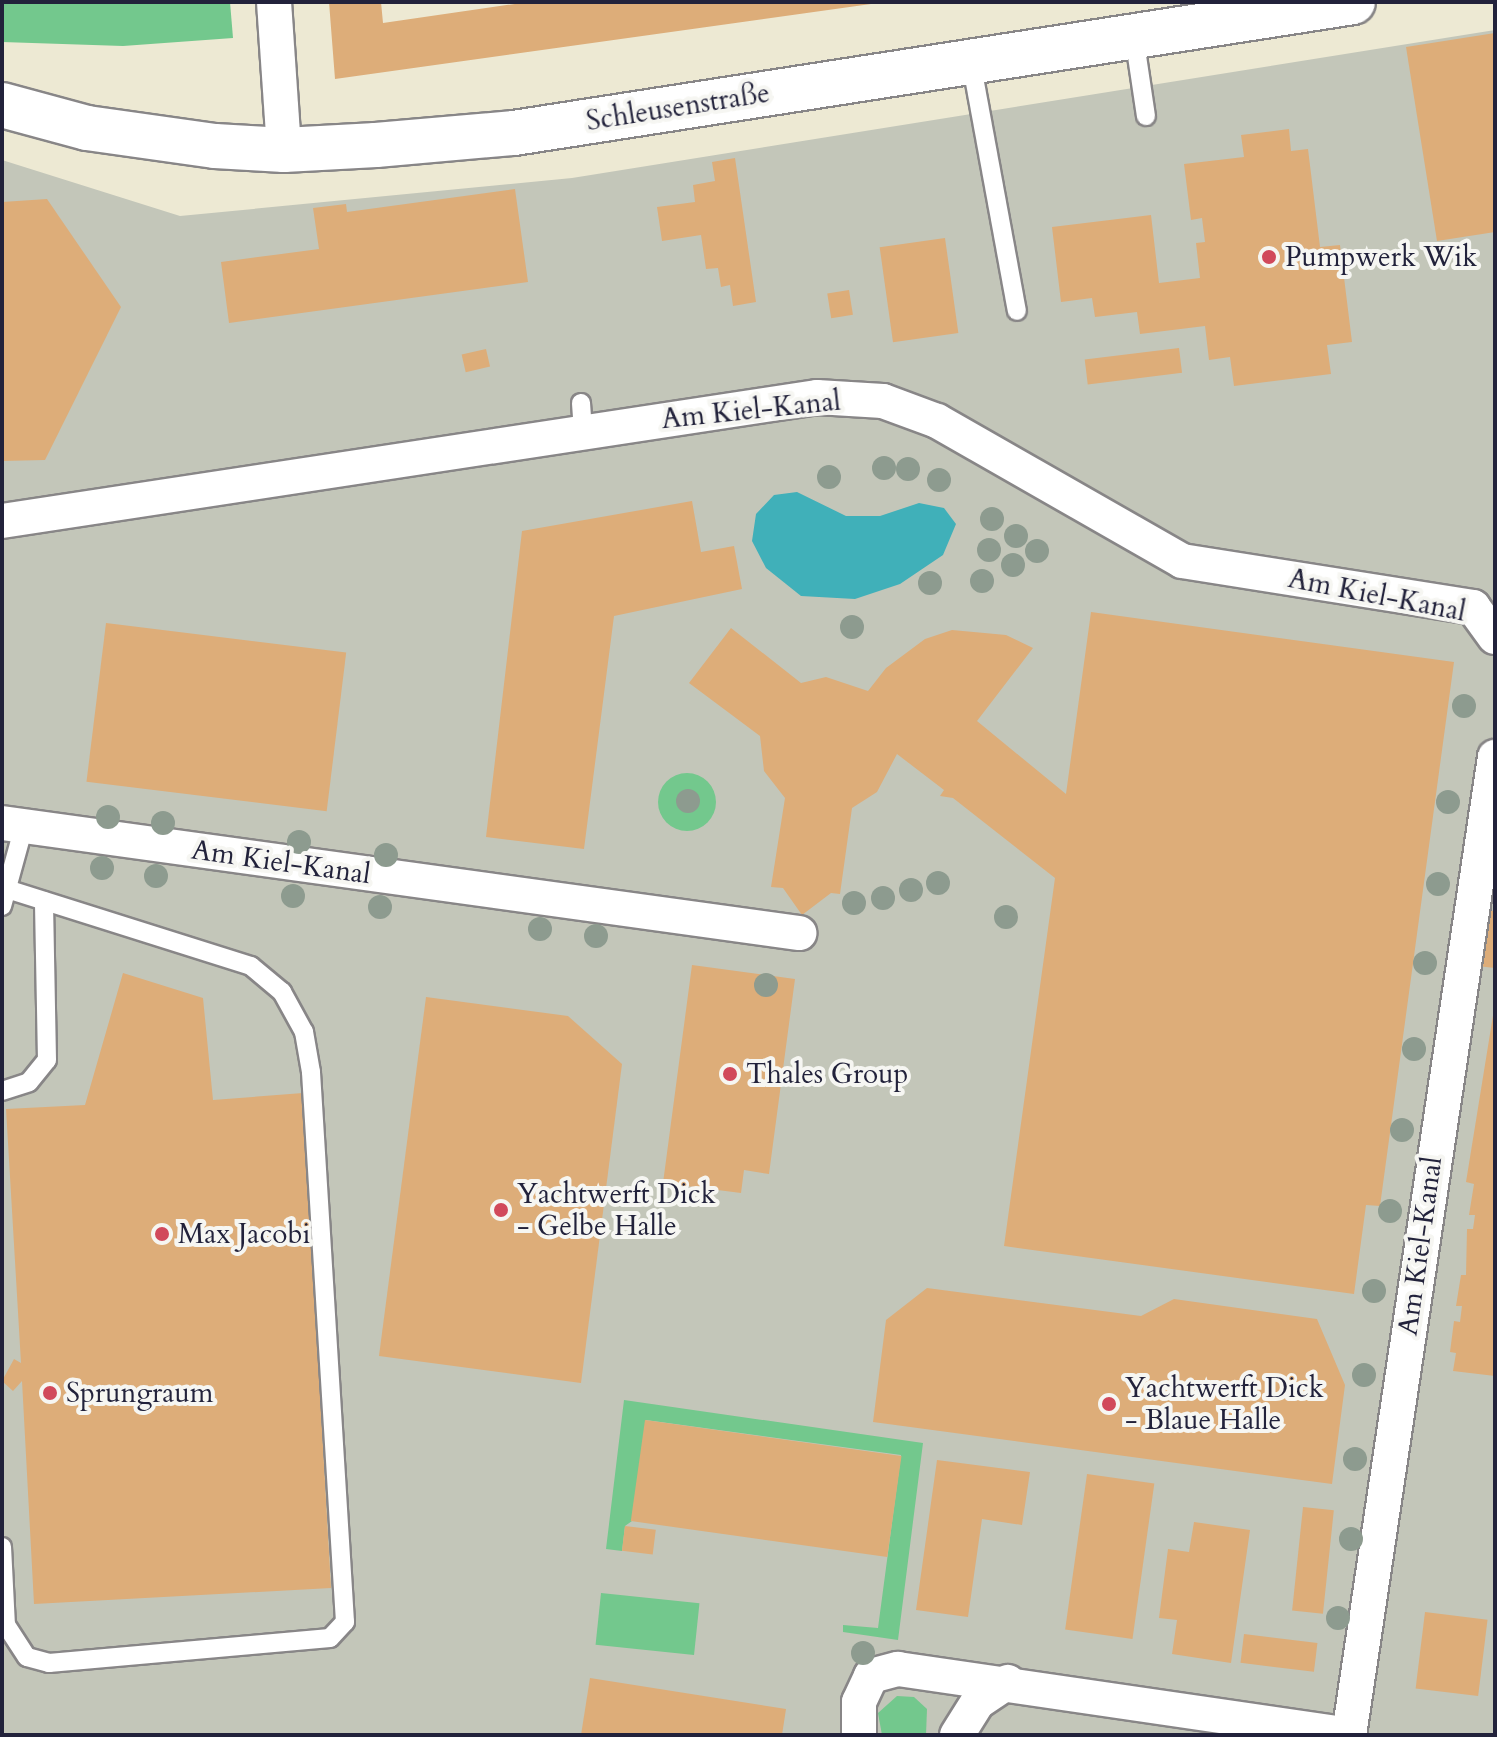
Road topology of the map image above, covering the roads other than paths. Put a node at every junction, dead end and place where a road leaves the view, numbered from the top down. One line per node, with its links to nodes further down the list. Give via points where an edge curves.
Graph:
1 (274, 2): 7 (street)
2 (1353, 2): 3 (street, Schleusenstraße)
3 (1134, 34): 4 (street, Schleusenstraße); 6 (lane)
4 (971, 61): 7 (street, Schleusenstraße, via 514,133); 8 (lane)
5 (2, 105): 7 (street, Schleusenstraße, via 136,137)
6 (1146, 116)
7 (284, 150)
8 (1017, 311)
9 (2, 521): 10 (street, Am Kiel-Kanal, via 582,417 817,397 883,401 937,421 1182,561 1473,607)
10 (1495, 637)
11 (1495, 757): 21 (street, Am Kiel-Kanal)
12 (13, 825): 13 (lane); 15 (street, Am Kiel-Kanal)
13 (4, 898): 14 (lane)
14 (44, 901): 16 (lane, via 47,1060 29,1082); 17 (lane, via 251,966 282,992 304,1032 311,1072 345,1622 330,1638 49,1663 27,1657 6,1625)
15 (799, 933)
16 (2, 1091)
17 (2, 1547)
18 (1008, 1682): 19 (street, Am Kiel-Kanal, via 898,1669 871,1676); 20 (street, via 978,1702); 21 (street, Am Kiel-Kanal)
19 (850, 1712)
20 (957, 1735)
21 (1348, 1735)

